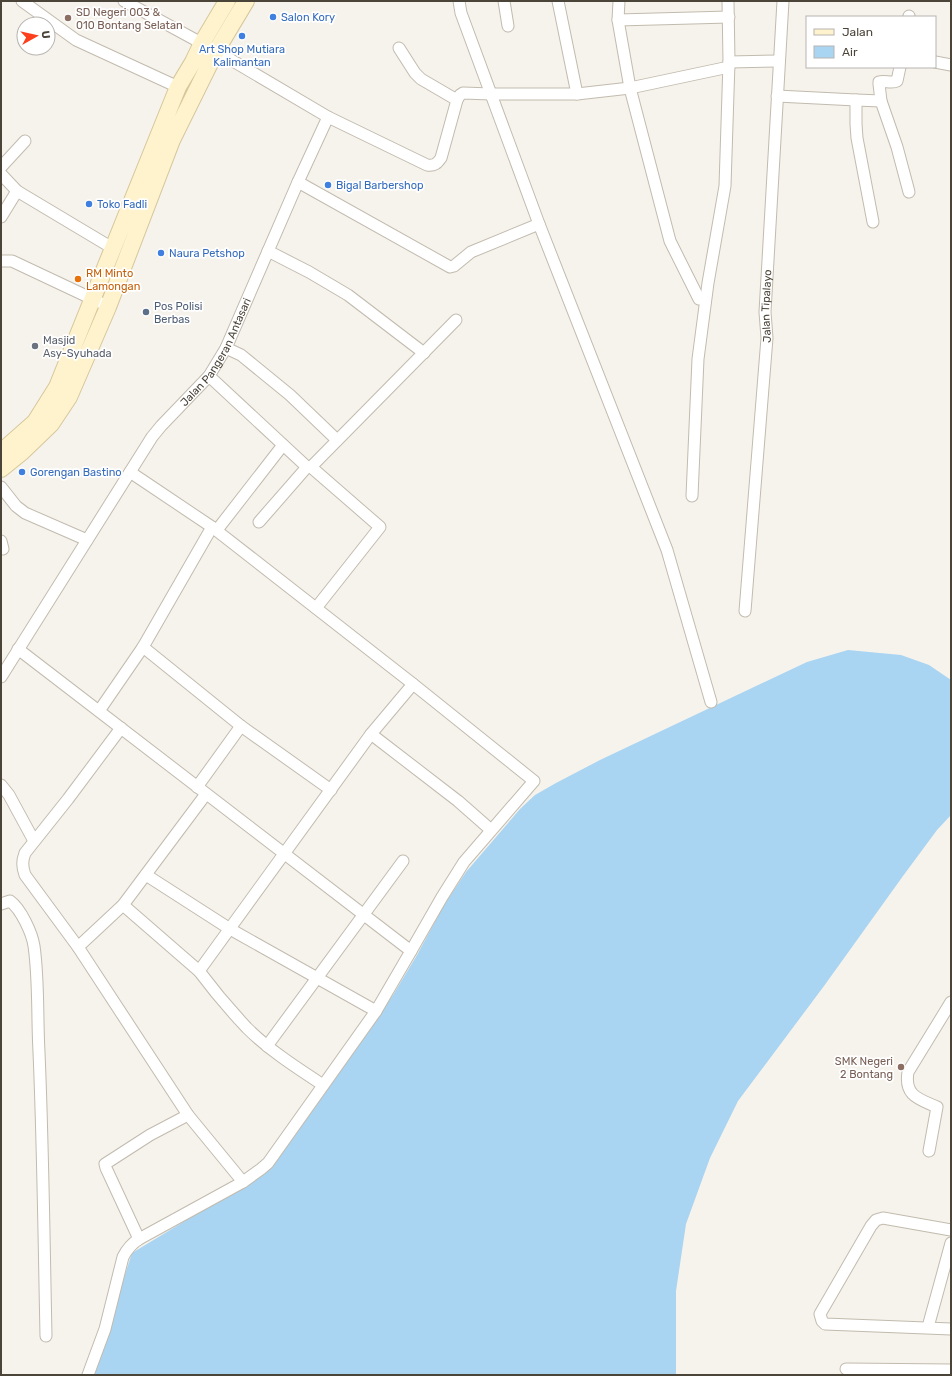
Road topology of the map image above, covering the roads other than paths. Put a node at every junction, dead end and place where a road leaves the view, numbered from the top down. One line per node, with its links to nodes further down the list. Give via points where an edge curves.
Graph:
1 (22, 1): 22 (street, via 76,40)
2 (124, 1): 14 (street)
3 (227, 1): 14 (street)
4 (246, 1): 16 (street)
5 (459, 1): 24 (street)
6 (504, 1): 13 (street)
7 (558, 1): 25 (street)
8 (619, 1): 12 (street)
9 (728, 1): 11 (street)
10 (783, 1): 17 (street, Jalan Tipalayo)
11 (728, 17): 12 (street); 19 (street)
12 (618, 20): 23 (street)
13 (508, 26)
14 (202, 43): 16 (street); 22 (street)
15 (399, 48): 27 (street, via 421,79)
16 (216, 51): 30 (street); 45 (street, via 172,140)
17 (779, 60): 19 (street); 26 (street, Jalan Tipalayo)
18 (936, 62): 20 (street)
19 (729, 64): 23 (street); 57 (street, via 725,186 698,359)
20 (951, 65)
21 (900, 68): 29 (street, via 897,81 879,82)
22 (178, 87): 40 (street)
23 (630, 88): 25 (street); 44 (street, via 670,241)
24 (491, 94): 25 (street); 27 (street, via 463,93); 39 (street)
25 (577, 94)
26 (777, 96): 28 (street); 62 (street, Jalan Tipalayo, via 765,312 767,338)
27 (457, 100): 30 (street, via 442,158 431,166)
28 (856, 100): 29 (street); 38 (street, via 857,138)
29 (881, 101): 36 (street)
30 (328, 117): 34 (street, Jalan Pangeran Antasari)
31 (26, 141): 32 (street)
32 (1, 167)
33 (1, 174): 35 (street)
34 (298, 182): 39 (street, via 450,267 471,252); 41 (street, Jalan Pangeran Antasari)
35 (17, 191): 37 (street); 40 (street)
36 (909, 192)
37 (1, 216)
38 (873, 222)
39 (539, 224): 67 (street, via 667,550)
40 (114, 249): 43 (street)
41 (268, 251): 47 (street, Jalan Pangeran Antasari); 48 (street, via 348,295)
42 (1, 261): 43 (street, via 12,261)
43 (92, 299): 45 (street); 52 (street, via 57,388 35,422)
44 (699, 299)
45 (108, 307): 54 (street, via 69,397 51,424)
46 (456, 320): 48 (street)
47 (226, 348): 49 (street, Jalan Pangeran Antasari); 50 (street, via 241,355 290,395)
48 (424, 354): 50 (street)
49 (209, 376): 51 (street); 55 (street, Jalan Pangeran Antasari, via 161,426)
50 (337, 440): 53 (street)
51 (283, 445): 53 (street); 59 (street)
52 (1, 452)
53 (309, 467): 58 (street); 61 (street, via 380,528)
54 (1, 469)
55 (130, 472): 59 (street); 60 (street, Jalan Pangeran Antasari)
56 (1, 486): 60 (street, via 16,506 25,513)
57 (692, 496)
58 (259, 522)
59 (214, 529): 61 (street); 63 (street)
60 (87, 540): 64 (street, Jalan Pangeran Antasari)
61 (316, 608): 66 (street)
62 (745, 611)
63 (144, 647): 68 (street); 69 (street)
64 (18, 649): 65 (street, Jalan Pangeran Antasari); 68 (street)
65 (1, 677)
66 (413, 684): 71 (street); 76 (street, via 534,781)
67 (711, 702)
68 (99, 711): 70 (street)
69 (240, 726): 73 (street); 74 (street)
70 (121, 728): 73 (street); 77 (street)
71 (371, 734): 74 (street); 76 (street, via 458,801)
72 (1, 786): 77 (street, via 9,795)
73 (196, 787): 75 (street)
74 (331, 790): 78 (street)
75 (206, 794): 78 (street); 80 (street)
76 (491, 830): 86 (street, via 452,879)
77 (34, 842): 85 (street, via 22,860 25,875)
78 (284, 854): 83 (street); 84 (street)
79 (403, 861): 83 (street)
80 (146, 875): 82 (street); 84 (street)
81 (1, 904): 101 (street, via 10,901 16,906 29,932 34,952 41,1091)
82 (123, 905): 85 (street); 87 (street)
83 (363, 914): 86 (street); 88 (street)
84 (230, 929): 87 (street); 88 (street)
85 (78, 946): 93 (street)
86 (411, 951): 90 (street)
87 (199, 971): 91 (street, via 247,1028)
88 (317, 977): 90 (street); 91 (street)
89 (951, 1002): 94 (street, via 908,1072 908,1088 917,1098 937,1107)
90 (376, 1010): 92 (street)
91 (267, 1046): 92 (street)
92 (323, 1085): 95 (street, via 268,1163)
93 (188, 1115): 95 (street); 97 (street, via 150,1135 105,1164)
94 (929, 1150)
95 (243, 1182): 97 (street)
96 (951, 1230): 99 (street, via 883,1218 876,1220 820,1314 825,1324)
97 (138, 1238): 104 (street, via 123,1257 106,1329)
98 (951, 1243): 99 (street)
99 (928, 1327): 100 (street)
100 (951, 1329)
101 (46, 1336)
102 (846, 1369): 103 (street)
103 (951, 1370)
104 (88, 1375)

